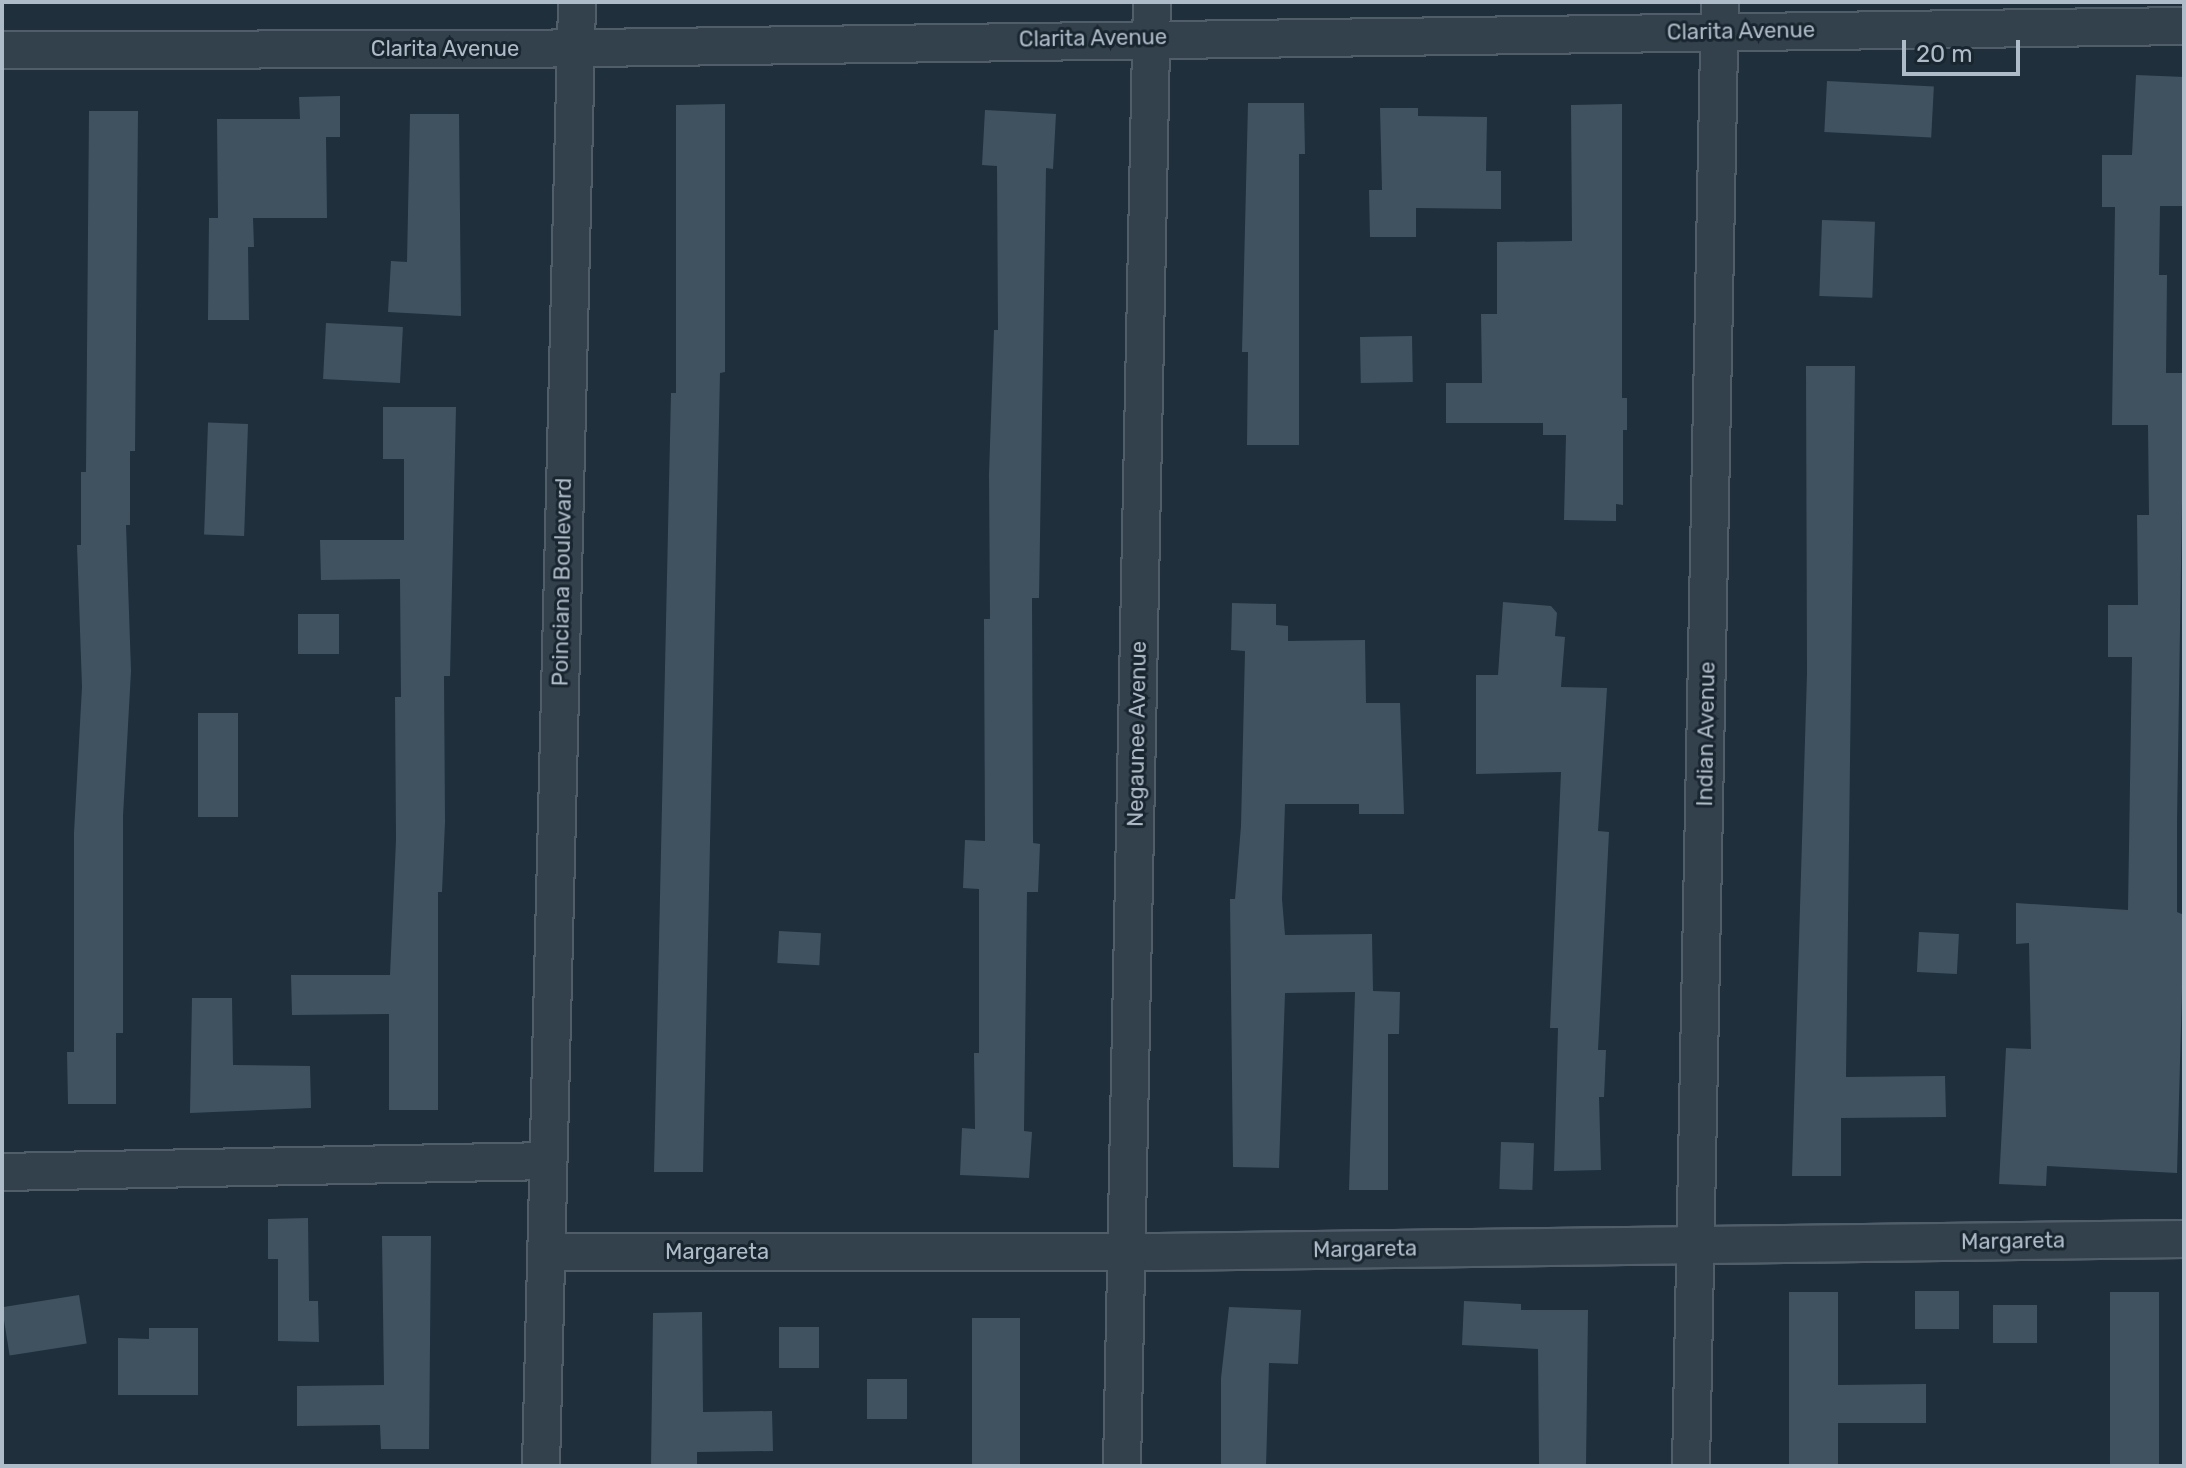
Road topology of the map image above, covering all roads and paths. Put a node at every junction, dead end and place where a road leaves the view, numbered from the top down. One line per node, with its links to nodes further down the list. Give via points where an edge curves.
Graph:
1 (577, 2): 5 (street, Poinciana Boulevard)
2 (1720, 17): 3 (street, Clarita Avenue); 4 (street, Clarita Avenue); 10 (street, Indian Avenue)
3 (1152, 19): 5 (street, Clarita Avenue); 12 (street, Negaunee Avenue)
4 (2184, 26)
5 (575, 48): 6 (street, Clarita Avenue); 7 (street, Poinciana Boulevard)
6 (2, 50)
7 (548, 1161): 8 (street); 11 (street, Poinciana Boulevard)
8 (2, 1172)
9 (2184, 1239): 10 (street, Margareta)
10 (1696, 1244): 12 (street, Margareta); 15 (street, Indian Avenue)
11 (546, 1252): 12 (street, Margareta); 13 (street)
12 (1126, 1252): 14 (street, Negaunee Avenue)
13 (541, 1466)
14 (1122, 1466)
15 (1691, 1466)

